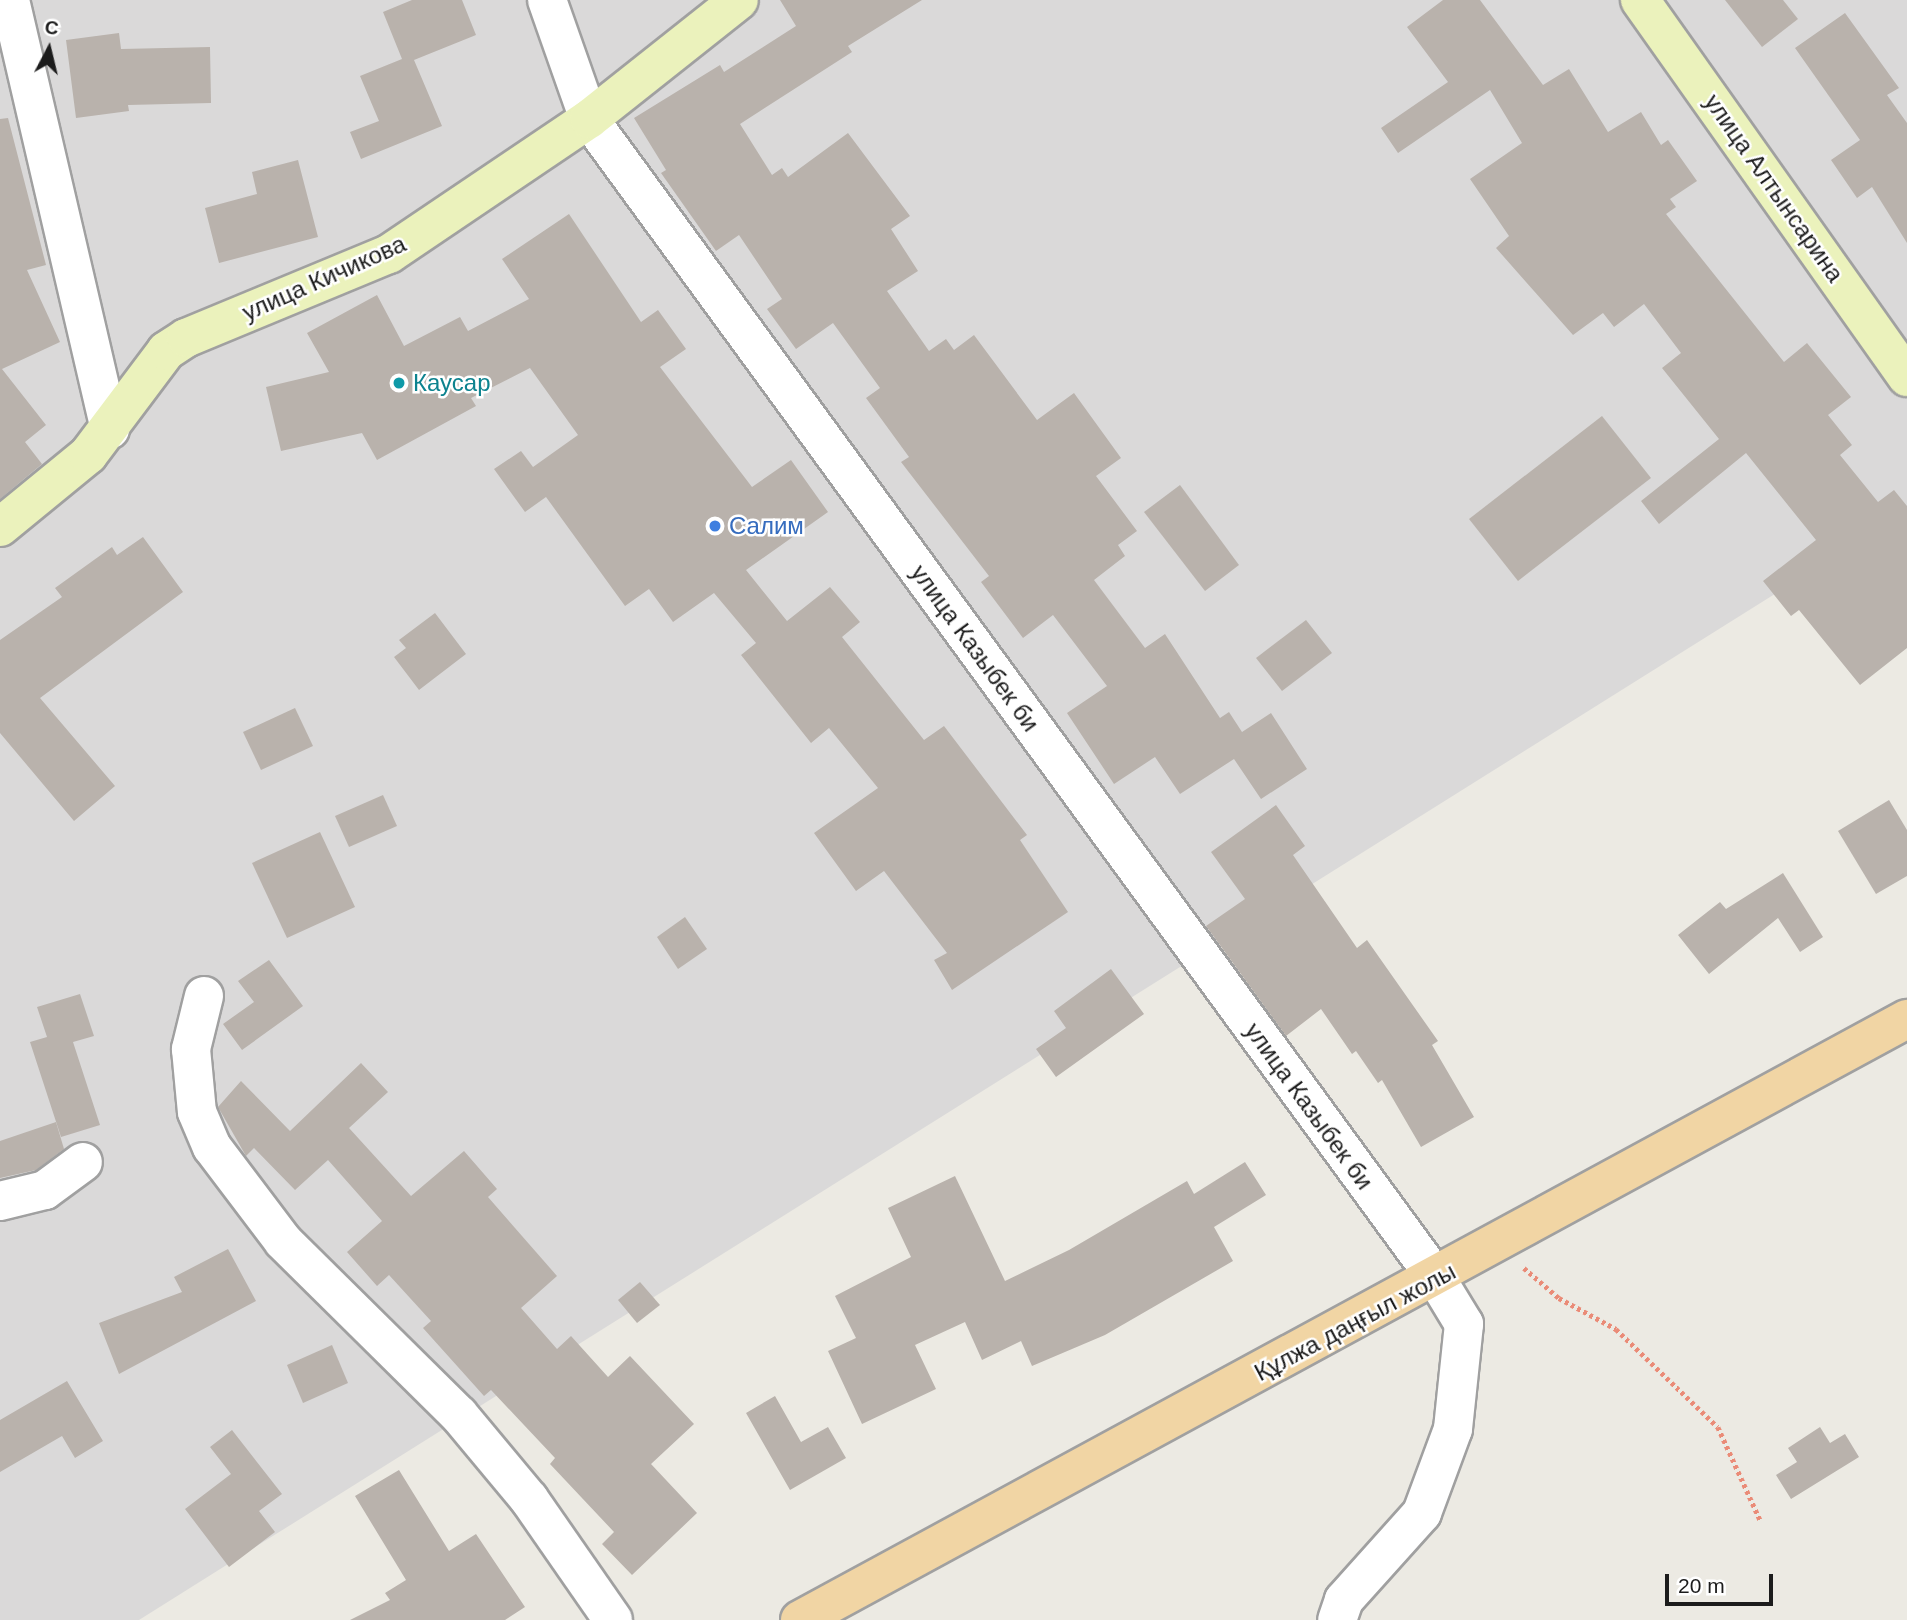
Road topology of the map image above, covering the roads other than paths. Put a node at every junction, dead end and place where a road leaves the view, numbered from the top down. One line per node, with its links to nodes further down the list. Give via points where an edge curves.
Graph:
1 (10, 0): 7 (street)
2 (547, 0): 5 (street, улица Казыбек би)
3 (739, 0): 5 (street, улица Кичикова)
4 (1640, 0): 6 (street, улица Алтынсарина)
5 (589, 119): 7 (street, улица Кичикова, via 389,254 176,345 148,372); 13 (street, улица Казыбек би)
6 (1907, 377)
7 (110, 430): 8 (street, улица Кичикова, via 88,456)
8 (0, 527)
9 (204, 996): 14 (street, via 191,1049 197,1112 212,1147 284,1241 459,1415 529,1500)
10 (1907, 1019): 13 (main road, Құлжа даңғыл жолы)
11 (83, 1162): 12 (street, via 45,1190)
12 (0, 1200)
13 (1436, 1278): 15 (main road, Құлжа даңғыл жолы); 16 (street, улица Казыбек би, via 1464,1324 1453,1429 1422,1513 1344,1600)
14 (613, 1620)
15 (800, 1620)
16 (1336, 1620)

